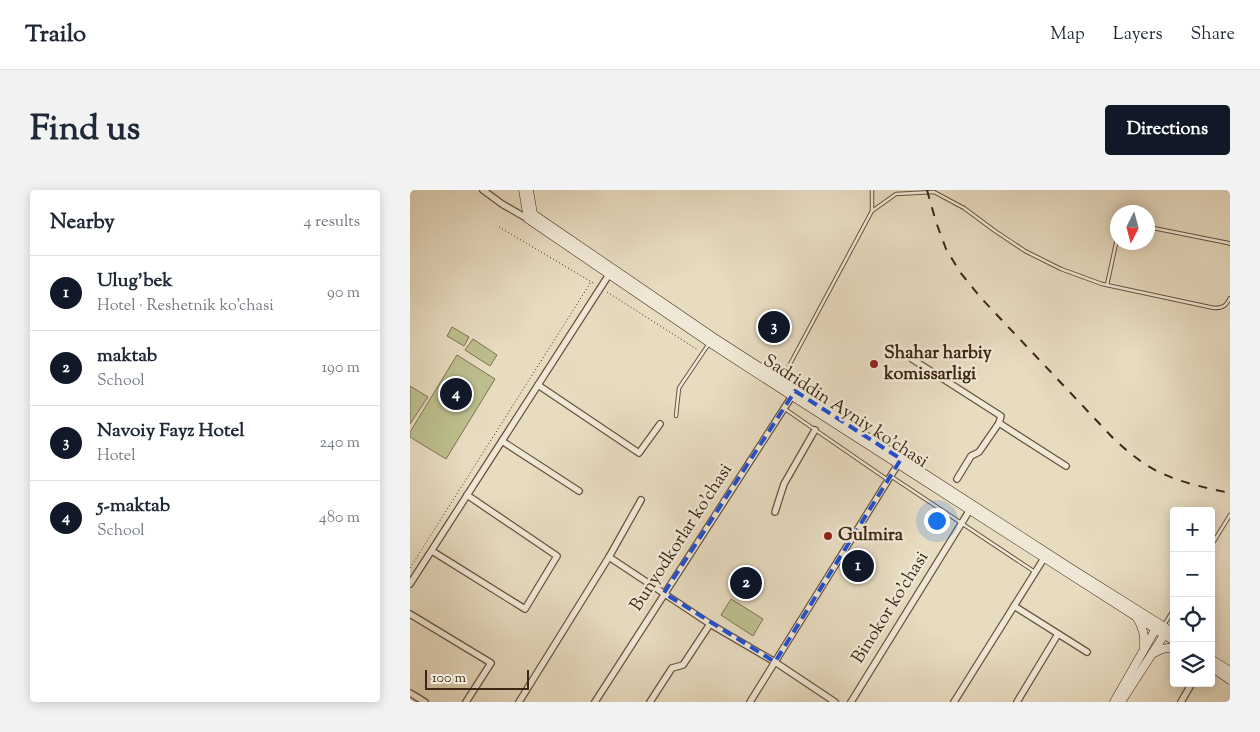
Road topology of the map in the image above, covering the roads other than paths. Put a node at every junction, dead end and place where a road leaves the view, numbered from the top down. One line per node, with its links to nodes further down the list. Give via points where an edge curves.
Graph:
1 (483, 190): 7 (street, via 502,204)
2 (523, 190): 7 (main road)
3 (529, 190): 7 (main road)
4 (872, 190): 6 (lane)
5 (934, 191): 6 (lane, via 896,194); 12 (lane, via 1026,251 1062,269)
6 (872, 211): 16 (lane)
7 (531, 216): 11 (main road, Sadriddin Ayniy ko'chasi)
8 (1155, 228): 9 (lane)
9 (1230, 244)
10 (1115, 250): 12 (lane)
11 (611, 272): 14 (main road, Sadriddin Ayniy ko'chasi); 17 (street)
12 (1107, 285): 13 (lane, via 1214,308 1222,308)
13 (1230, 298)
14 (711, 340): 16 (main road, Sadriddin Ayniy ko'chasi); 20 (lane, via 679,388)
15 (912, 359): 21 (street, via 1001,416)
16 (779, 384): 18 (main road, Sadriddin Ayniy ko'chasi)
17 (538, 385): 22 (street, via 639,453); 24 (street)
18 (793, 394): 19 (street, Bunyodkorlar ko'chasi); 25 (main road, Sadriddin Ayniy ko'chasi)
19 (784, 408): 23 (lane); 43 (street, Bunyodkorlar ko'chasi)
20 (676, 416)
21 (1000, 423): 26 (street); 28 (street, via 979,452 971,456)
22 (660, 424)
23 (815, 430): 27 (lane); 33 (street, via 784,484)
24 (502, 441): 29 (street); 30 (street)
25 (900, 461): 27 (street); 32 (main road, Sadriddin Ayniy ko'chasi)
26 (1066, 466)
27 (889, 478): 35 (lane); 55 (street)
28 (957, 479)
29 (579, 491)
30 (467, 495): 37 (street); 37 (street, via 557,556 525,609)
31 (641, 500): 39 (street)
32 (971, 508): 35 (street, Binokor ko'chasi); 38 (main road, Sadriddin Ayniy ko'chasi)
33 (774, 512)
34 (1230, 515): 36 (lane)
35 (962, 524): 40 (lane); 69 (street, Binokor ko'chasi)
36 (1215, 539)
37 (432, 551): 41 (street)
38 (1046, 556): 40 (street); 46 (main road, Sadriddin Ayniy ko'chasi); 49 (main road, Sadriddin Ayniy ko'chasi)
39 (609, 557): 43 (street); 64 (street)
40 (1035, 572): 44 (street)
41 (413, 574): 42 (street)
42 (410, 584)
43 (664, 593): 48 (street); 65 (street, Bunyodkorlar ko'chasi)
44 (1014, 606): 50 (street); 70 (street)
45 (410, 614): 63 (street, via 491,663)
46 (1136, 616): 49 (main road, Sadriddin Ayniy ko'chasi); 52 (main road, via 1143,632)
47 (1170, 617): 49 (lane)
48 (710, 624): 55 (street); 66 (street, via 683,665 672,668)
49 (1164, 629): 52 (main road); 54 (main road)
50 (1058, 634): 53 (street); 71 (street)
51 (1170, 647): 54 (main road)
52 (1144, 650): 72 (main road)
53 (1087, 652)
54 (1151, 655): 73 (main road)
55 (775, 662): 67 (street); 68 (street)
56 (1215, 662): 58 (main road)
57 (1215, 670): 59 (main road)
58 (1230, 671)
59 (1230, 680)
60 (1190, 687): 74 (street)
61 (410, 693): 62 (street)
62 (425, 702)
63 (466, 702)
64 (519, 702)
65 (595, 702)
66 (650, 702)
67 (750, 702)
68 (835, 702)
69 (851, 702)
70 (954, 702)
71 (1017, 702)
72 (1114, 702)
73 (1121, 702)
74 (1181, 702)

